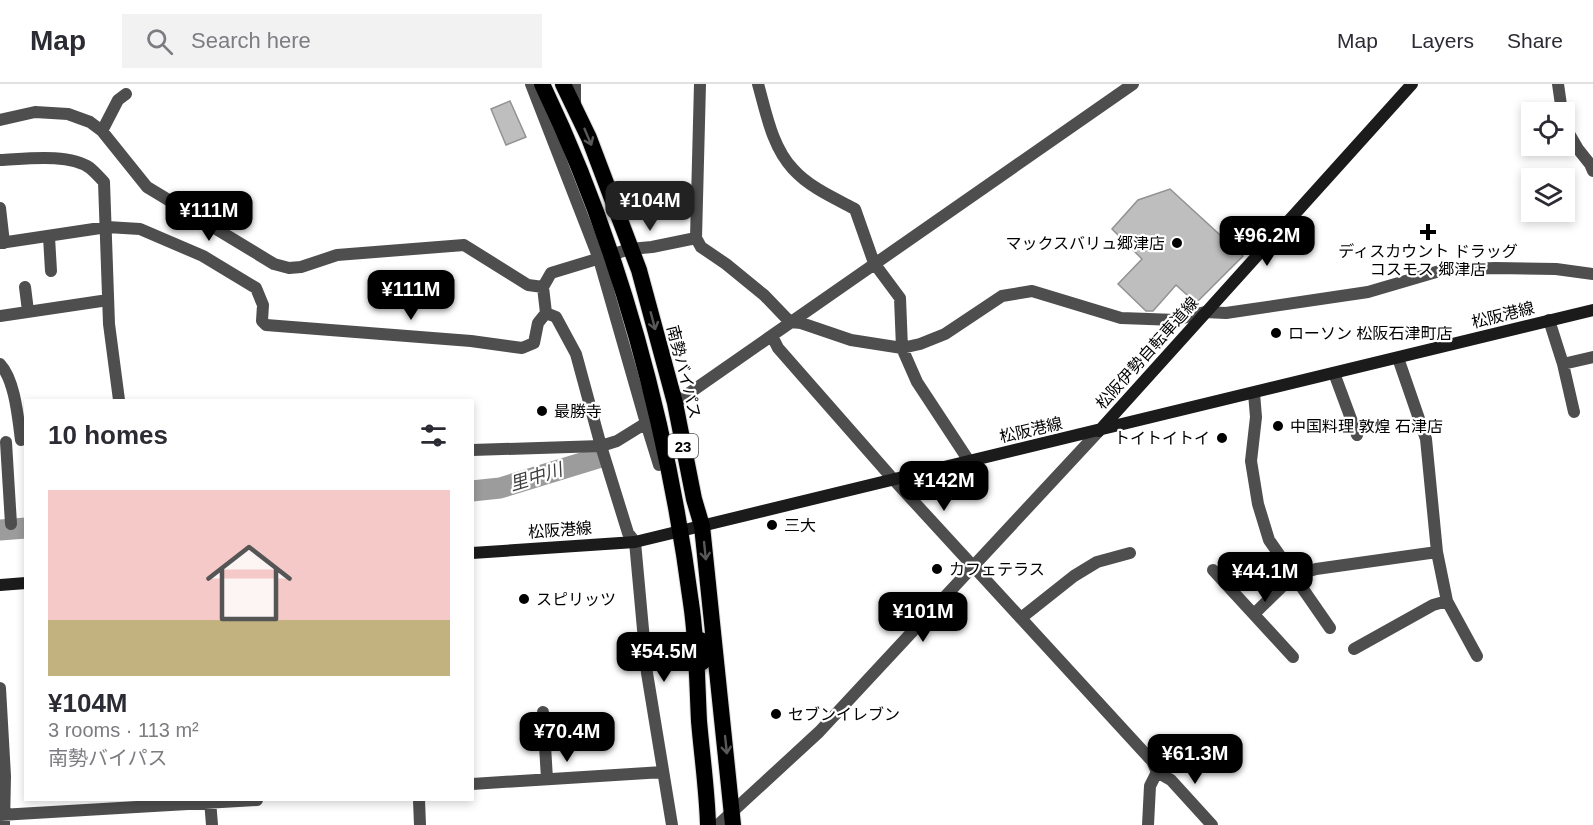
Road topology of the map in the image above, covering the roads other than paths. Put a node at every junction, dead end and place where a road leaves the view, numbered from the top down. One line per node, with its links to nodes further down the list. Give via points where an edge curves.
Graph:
1 (531, 84): 24 (street)
2 (542, 84): 24 (highway, 23, via 563,127)
3 (563, 84): 12 (highway, 南勢バイパス / 23)
4 (575, 84): 12 (street)
5 (700, 84): 21 (street)
6 (758, 84): 25 (street, via 772,131 792,169 855,209)
7 (1133, 84): 25 (street)
8 (1412, 84): 33 (main road, 松阪伊勢自転車道線)
9 (1558, 84): 11 (street)
10 (126, 94): 14 (street, via 118,100)
11 (1561, 102)
12 (575, 108): 23 (highway, 南勢バイパス / 23, one-way to 23)
13 (0, 120): 14 (street, via 35,112 68,114)
14 (102, 131): 29 (street, via 147,187 274,264 301,267 337,255 464,245 528,285)
15 (1575, 144): 17 (street)
16 (0, 160): 19 (street, via 75,161 90,168 104,182)
17 (1593, 171)
18 (0, 208): 22 (street)
19 (107, 227): 20 (street); 30 (street); 34 (street, via 140,229 204,256 256,288 266,325 522,348 534,343 538,323)
20 (49, 237): 22 (street); 26 (street)
21 (696, 237): 23 (street); 37 (street, via 701,247 764,295)
22 (2, 243)
23 (630, 249): 24 (street); 47 (highway, 南勢バイパス / 23, one-way to 47)
24 (606, 257): 29 (street, via 550,273); 49 (street); 57 (highway, 23, via 658,416)
25 (874, 264): 37 (street); 39 (street, via 900,298)
26 (51, 271)
27 (1593, 274): 33 (street, via 1556,269 1443,270 1368,292 1226,313)
28 (25, 287): 32 (street)
29 (543, 287): 34 (street)
30 (108, 300): 32 (street); 46 (street)
31 (1593, 310): 36 (main road, 松阪港線)
32 (28, 311): 35 (street)
33 (1205, 312): 39 (street, via 1176,320 1121,318 1032,291 1002,296 945,334); 50 (main road, 松阪伊勢自転車道線)
34 (546, 313): 54 (street, via 556,317 576,354)
35 (0, 315)
36 (1549, 320): 41 (main road, 松阪港線); 43 (street)
37 (790, 322): 38 (street); 39 (street, via 850,340)
38 (772, 336): 47 (street); 58 (street, via 778,348)
39 (902, 348): 56 (street, via 917,382)
40 (1593, 357): 43 (street)
41 (1398, 358): 44 (main road, 松阪港線); 63 (street, via 1426,439)
42 (0, 364): 52 (street, via 7,371)
43 (1563, 364): 48 (street)
44 (1334, 373): 45 (main road, 松阪港線); 51 (street)
45 (1254, 393): 50 (main road, 松阪港線); 68 (street, via 1256,417 1251,461 1258,504 1269,540)
46 (119, 399)
47 (675, 403): 60 (highway, 南勢バイパス / 23)
48 (1574, 412)
49 (646, 423): 54 (street); 57 (street, via 659,465)
50 (1099, 431): 56 (main road, 松阪港線); 66 (street)
51 (1357, 435)
52 (23, 440): 53 (street)
53 (3, 442): 59 (street)
54 (601, 446): 55 (street); 62 (street, via 628,533)
55 (474, 450)
56 (969, 461): 58 (main road, 松阪港線)
57 (668, 463): 61 (highway, 23)
58 (893, 478): 60 (main road, 松阪港線); 66 (street)
59 (11, 524)
60 (702, 526): 61 (main road, 松阪港線); 87 (highway, 南勢バイパス / 23, one-way to 87)
61 (679, 532): 62 (main road, 松阪港線); 91 (highway, 23, via 692,604)
62 (635, 542): 64 (main road, 松阪港線); 80 (street, via 647,673)
63 (1437, 552): 68 (street, via 1316,569); 71 (street)
64 (474, 553)
65 (1131, 553): 73 (street, via 1096,562)
66 (973, 566): 73 (street); 87 (street)
67 (1213, 570): 72 (street)
68 (1293, 576): 72 (street); 74 (street)
69 (24, 583): 70 (main road)
70 (0, 585)
71 (1447, 601): 75 (street); 76 (street)
72 (1254, 614): 77 (street)
73 (1021, 618): 81 (street, via 1152,761)
74 (1330, 628)
75 (1354, 649)
76 (1477, 656)
77 (1293, 657)
78 (0, 688): 86 (street)
79 (543, 712): 82 (street)
80 (663, 772): 82 (street); 90 (street)
81 (1157, 772): 93 (street, via 1149,786); 94 (street, via 1171,780)
82 (547, 779): 83 (street)
83 (474, 784)
84 (210, 801): 86 (street); 88 (street)
85 (419, 801): 89 (street)
86 (3, 819)
87 (733, 819): 92 (street)
88 (212, 825)
89 (420, 825)
90 (672, 825)
91 (708, 825)
92 (718, 825)
93 (1148, 825)
94 (1212, 825)

